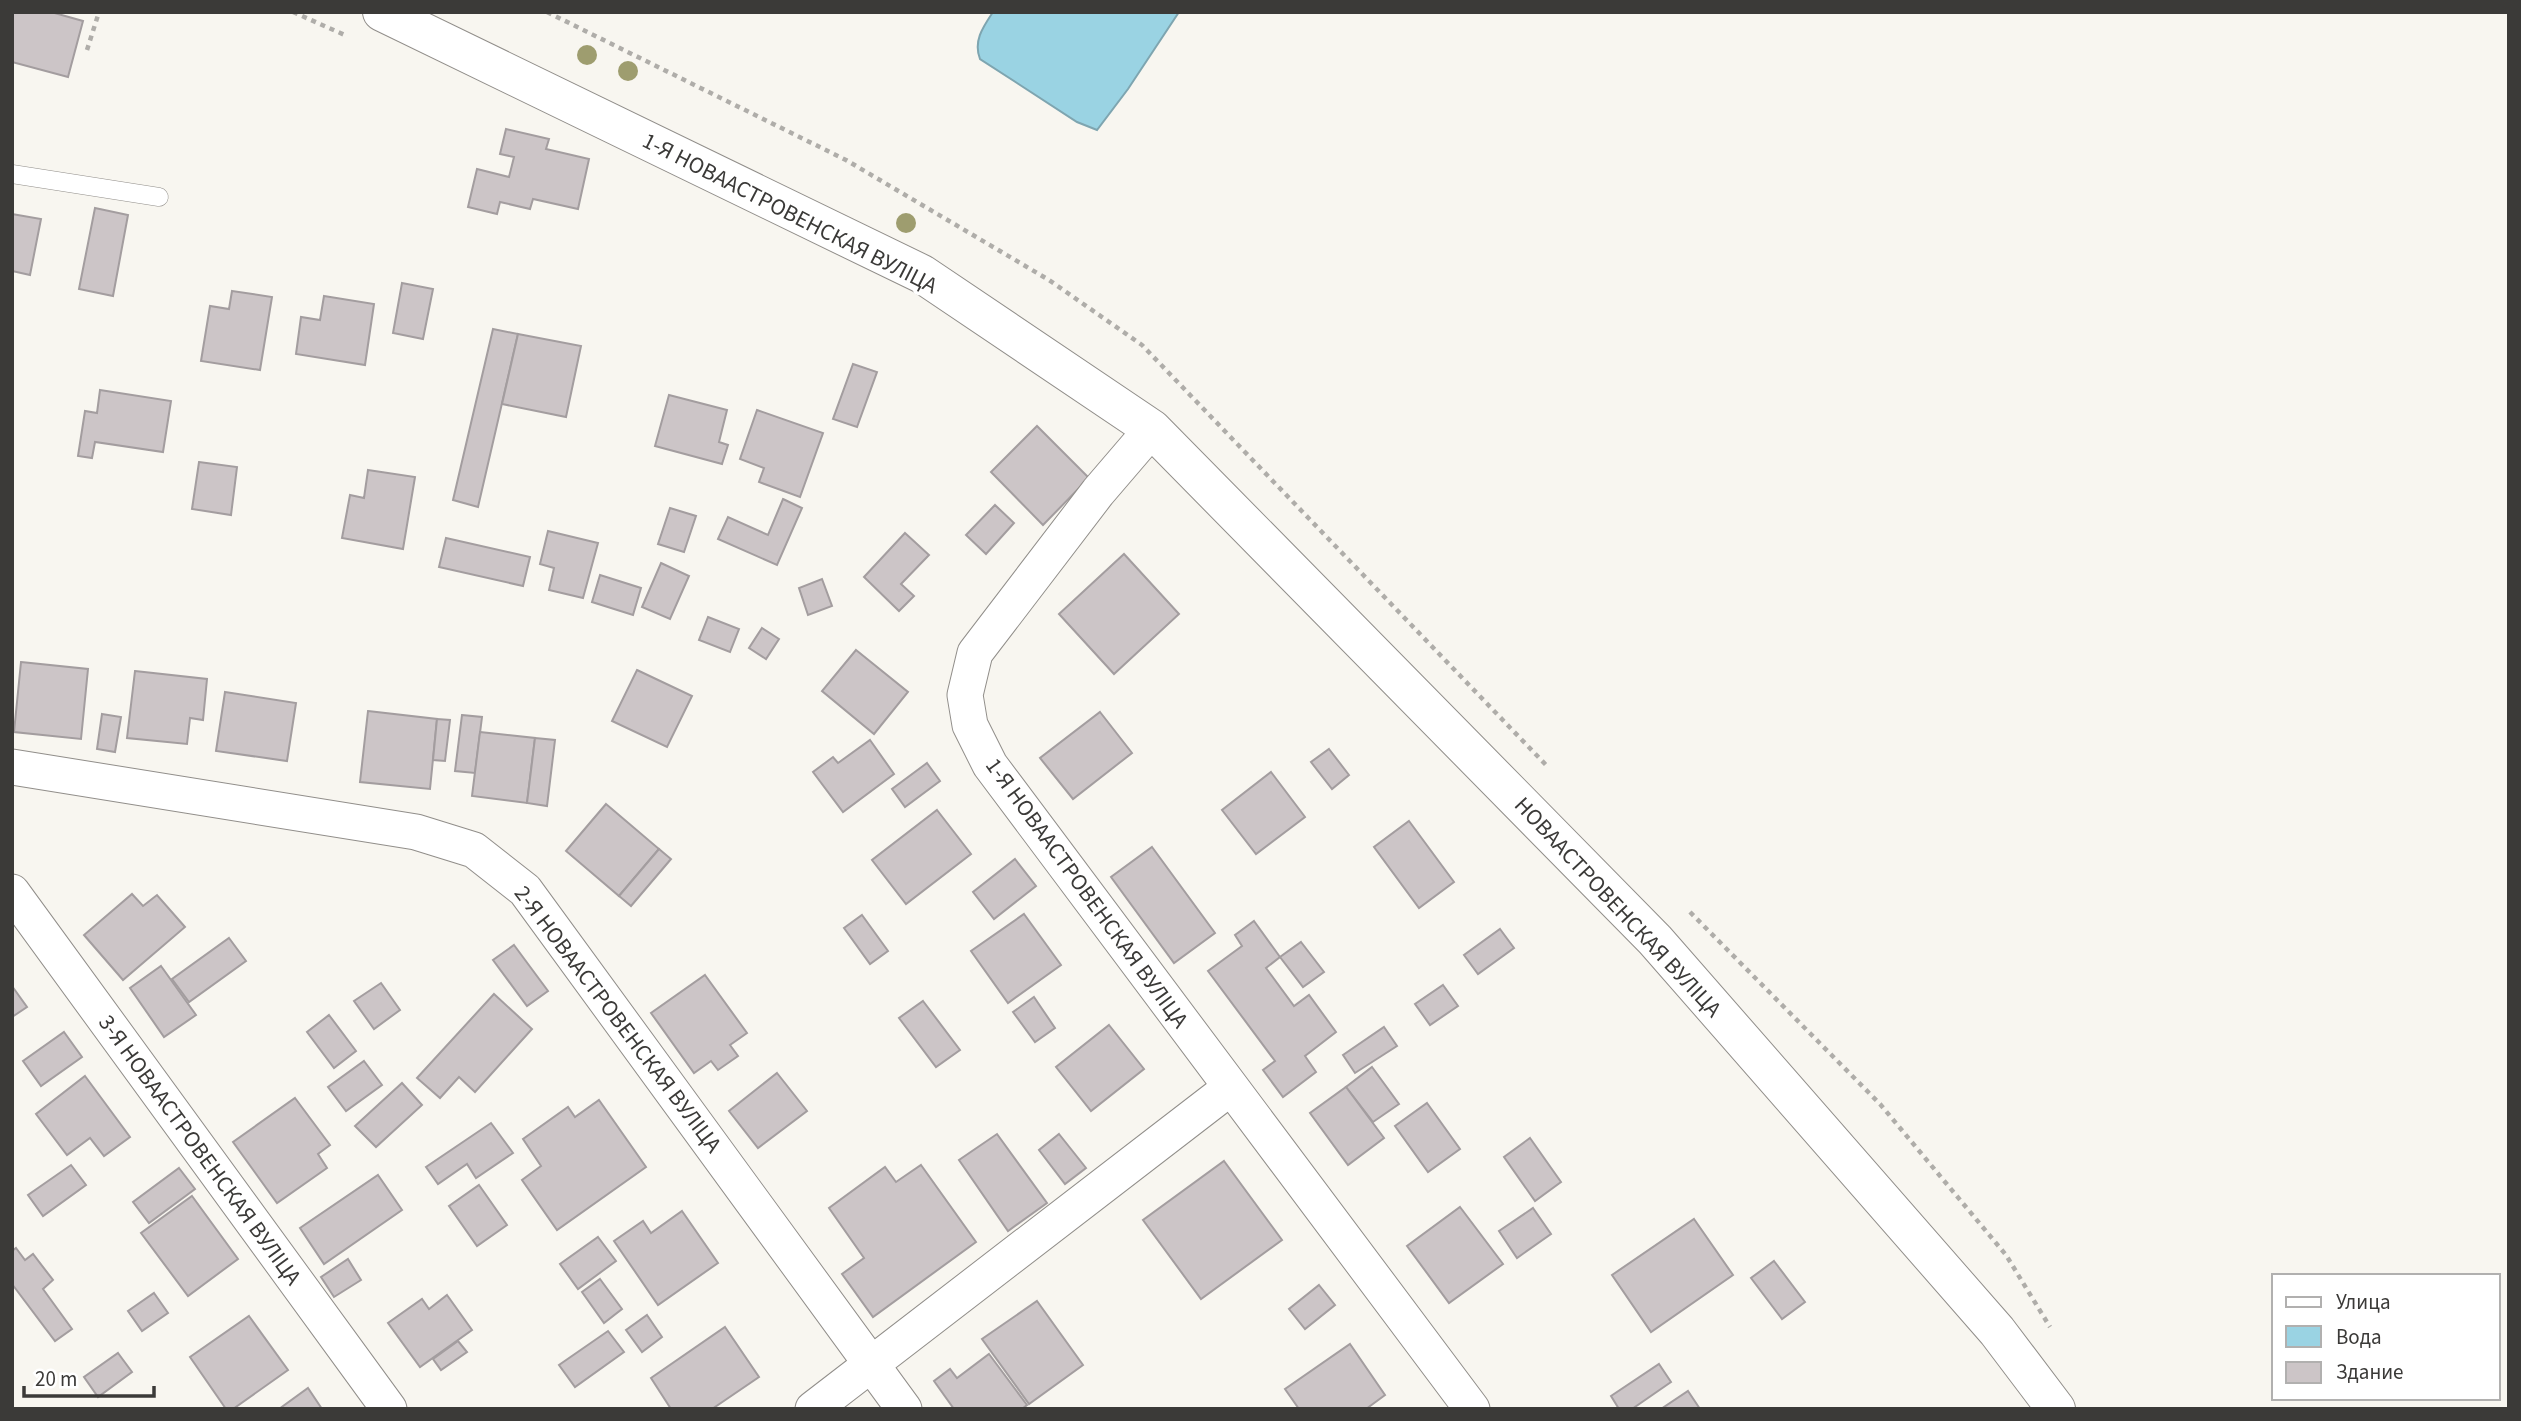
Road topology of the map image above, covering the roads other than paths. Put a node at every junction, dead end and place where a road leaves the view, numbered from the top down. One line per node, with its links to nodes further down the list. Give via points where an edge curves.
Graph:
1 (382, 12): 4 (main road, 1-Я НОВААСТРОВЕНСКАЯ ВУЛІЦА, via 922,274)
2 (12, 174): 3 (lane)
3 (159, 197)
4 (1152, 429): 7 (street, 1-Я НОВААСТРОВЕНСКАЯ ВУЛІЦА, via 975,653 965,695 970,725 990,765); 13 (main road, НОВААСТРОВЕНСКАЯ ВУЛІЦА, via 1655,940 1997,1331)
5 (12, 767): 8 (street, 2-Я НОВААСТРОВЕНСКАЯ ВУЛІЦА, via 416,832 474,850 525,890)
6 (12, 892): 10 (street, 3-Я НОВААСТРОВЕНСКАЯ ВУЛІЦА)
7 (1230, 1088): 8 (street); 9 (street, 1-Я НОВААСТРОВЕНСКАЯ ВУЛІЦА)
8 (870, 1365): 11 (street); 12 (street, 2-Я НОВААСТРОВЕНСКАЯ ВУЛІЦА)
9 (1458, 1404)
10 (389, 1409)
11 (813, 1409)
12 (904, 1409)
13 (2056, 1409)

